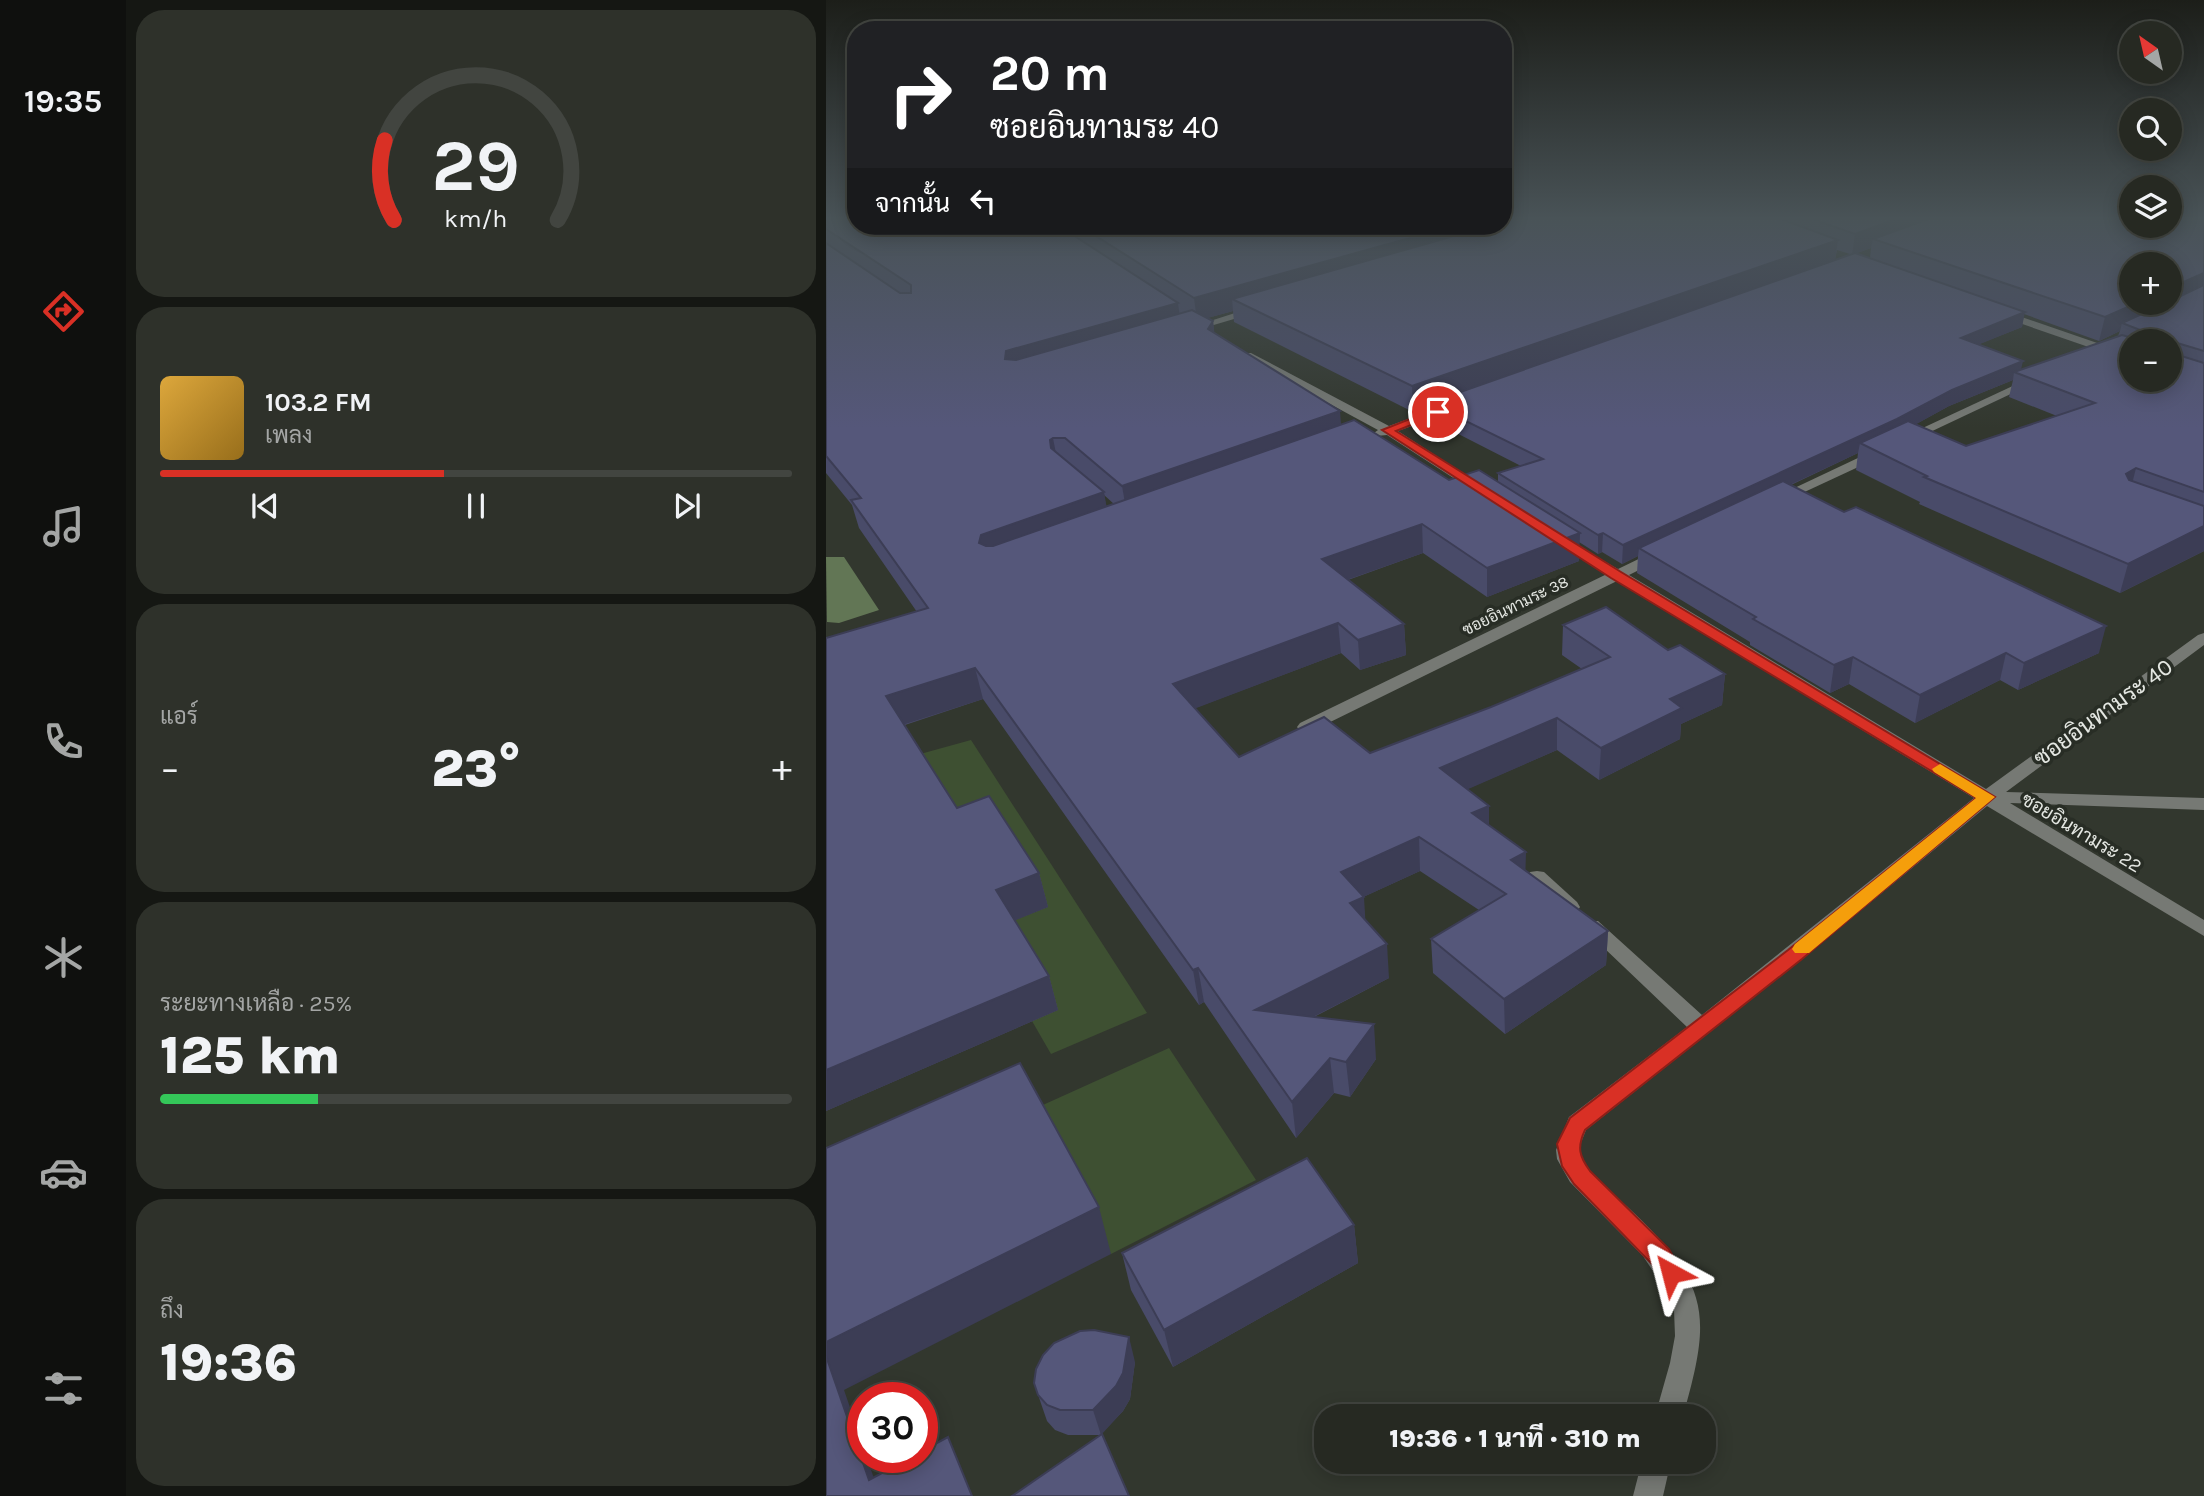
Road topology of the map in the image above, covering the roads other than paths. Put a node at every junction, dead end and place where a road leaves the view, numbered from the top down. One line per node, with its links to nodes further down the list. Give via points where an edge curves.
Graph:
1 (1273, 305): 9 (street, via 1187,326)
2 (1996, 312): 4 (street)
3 (2119, 338): 4 (street)
4 (2099, 348): 5 (street); 6 (street)
5 (2119, 355)
6 (2081, 356)
7 (2043, 374): 12 (street)
8 (1466, 402): 9 (street)
9 (1388, 430): 10 (street); 11 (street)
10 (1361, 440)
11 (1490, 496)
12 (1767, 504)
13 (1547, 532): 15 (street, ซอยอินทามระ 22)
14 (1666, 552): 15 (street, ซอยอินทามระ 38)
15 (1616, 575): 17 (street, ซอยอินทามระ 38); 18 (street, ซอยอินทามระ 22)
16 (2204, 638): 18 (street, ซอยอินทามระ 40)
17 (1298, 731)
18 (1987, 797): 19 (street); 21 (street, ซอยอินทามระ 22); 22 (street, ซอยอินทามระ 40)
19 (2204, 804)
20 (1537, 877): 22 (street)
21 (2204, 929)
22 (1702, 1028): 23 (street, ซอยอินทามระ 40, via 1577,1124 1568,1144 1569,1160 1582,1178 1661,1256 1681,1289 1688,1314 1687,1347)
23 (1672, 1404)
24 (1654, 1474): 25 (street)
25 (1648, 1496)

